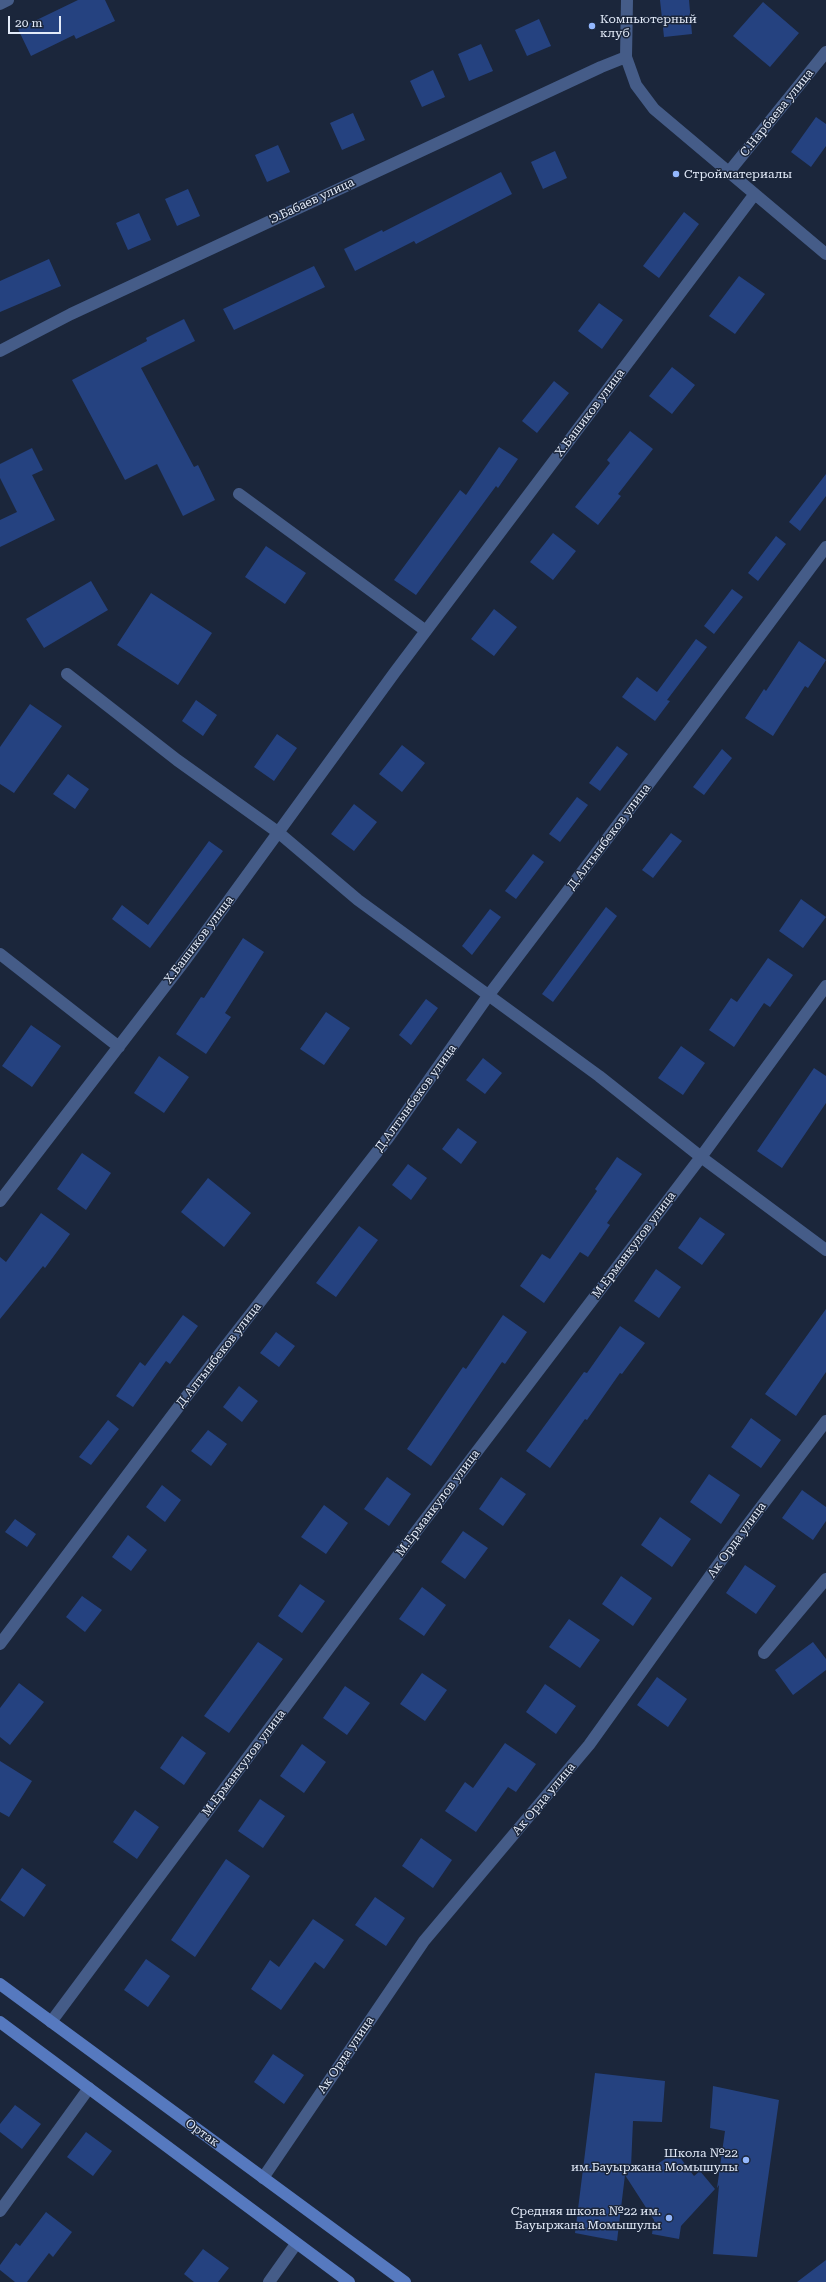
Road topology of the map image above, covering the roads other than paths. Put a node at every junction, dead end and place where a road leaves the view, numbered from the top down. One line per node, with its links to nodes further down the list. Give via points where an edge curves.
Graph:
1 (8, 0): 3 (street)
2 (627, 0): 5 (street)
3 (0, 4)
4 (826, 52): 6 (street, С.Нарбаева улица)
5 (626, 57): 6 (street, via 636,85 654,109); 9 (street, Э.Бабаев улица, via 71,314)
6 (728, 173): 7 (street)
7 (754, 195): 8 (street); 12 (street, Х.Башиков улица)
8 (826, 254)
9 (0, 351)
10 (239, 494): 12 (street)
11 (826, 547): 17 (street, Д.Алтынбеков улица)
12 (426, 631): 14 (street, Х.Башиков улица)
13 (67, 674): 14 (street, via 177,760)
14 (279, 833): 17 (street, via 358,900); 18 (street, Х.Башиков улица)
15 (0, 954): 18 (street)
16 (826, 986): 19 (street, М.Ерманкулов улица)
17 (488, 996): 19 (street, via 599,1076); 24 (street, Д.Алтынбеков улица, via 388,1138 189,1393)
18 (119, 1047): 20 (street, Х.Башиков улица)
19 (701, 1156): 21 (street); 28 (street, М.Ерманкулов улица, via 402,1550)
20 (0, 1201)
21 (826, 1250)
22 (826, 1421): 30 (street, Ак Орда улица, via 733,1544 589,1745 424,1941)
23 (826, 1579): 25 (street)
24 (0, 1644)
25 (764, 1653)
26 (0, 1984): 28 (street, Ортак)
27 (0, 2022): 29 (street)
28 (51, 2022): 30 (street, Ортак)
29 (89, 2088): 31 (street); 32 (street)
30 (263, 2178): 35 (street, Ортак)
31 (0, 2211)
32 (296, 2244): 33 (street); 34 (street)
33 (269, 2282)
34 (349, 2282)
35 (405, 2282)

